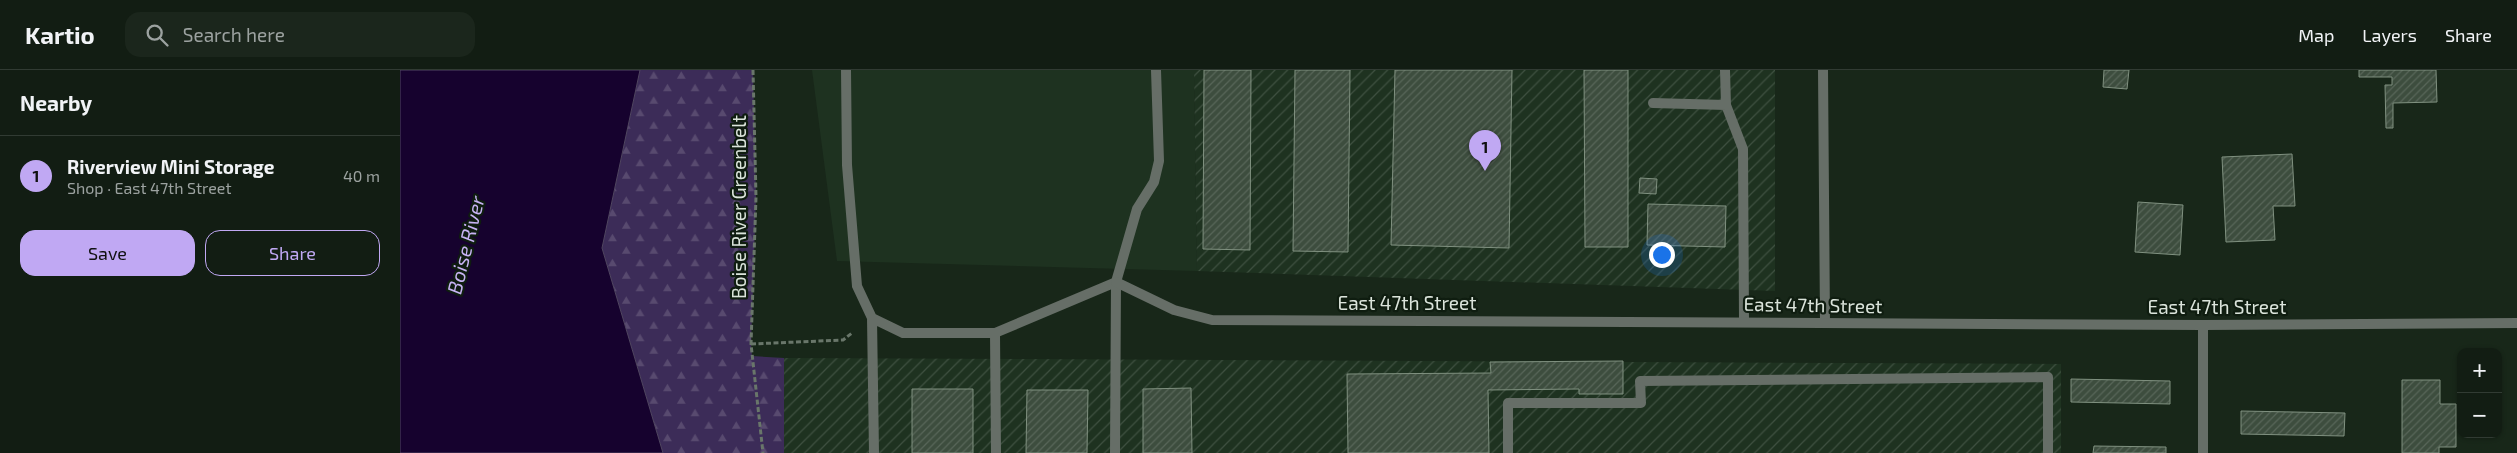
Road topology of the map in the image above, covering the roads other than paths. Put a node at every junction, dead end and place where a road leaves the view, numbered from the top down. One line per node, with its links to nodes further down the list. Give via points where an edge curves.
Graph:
1 (846, 70): 8 (street, via 847,165 857,286)
2 (1156, 70): 7 (street, via 1159,161 1154,182 1137,209)
3 (1725, 70): 6 (street)
4 (1823, 70): 10 (street)
5 (1653, 103): 6 (street)
6 (1726, 105): 9 (street, via 1743,149)
7 (1116, 282): 9 (street, East 47th Street, via 1174,310 1212,320); 13 (street); 16 (street)
8 (872, 318): 13 (street, via 903,333); 14 (street)
9 (1744, 321): 10 (street, East 47th Street)
10 (1825, 323): 12 (street, East 47th Street)
11 (2517, 323): 12 (street, East 47th Street)
12 (2203, 325): 19 (street)
13 (995, 333): 15 (street)
14 (874, 453)
15 (996, 453)
16 (1115, 453)
17 (1508, 453): 18 (street, via 1508,403 1641,403 1640,381 2048,377)
18 (2048, 453)
19 (2202, 453)

